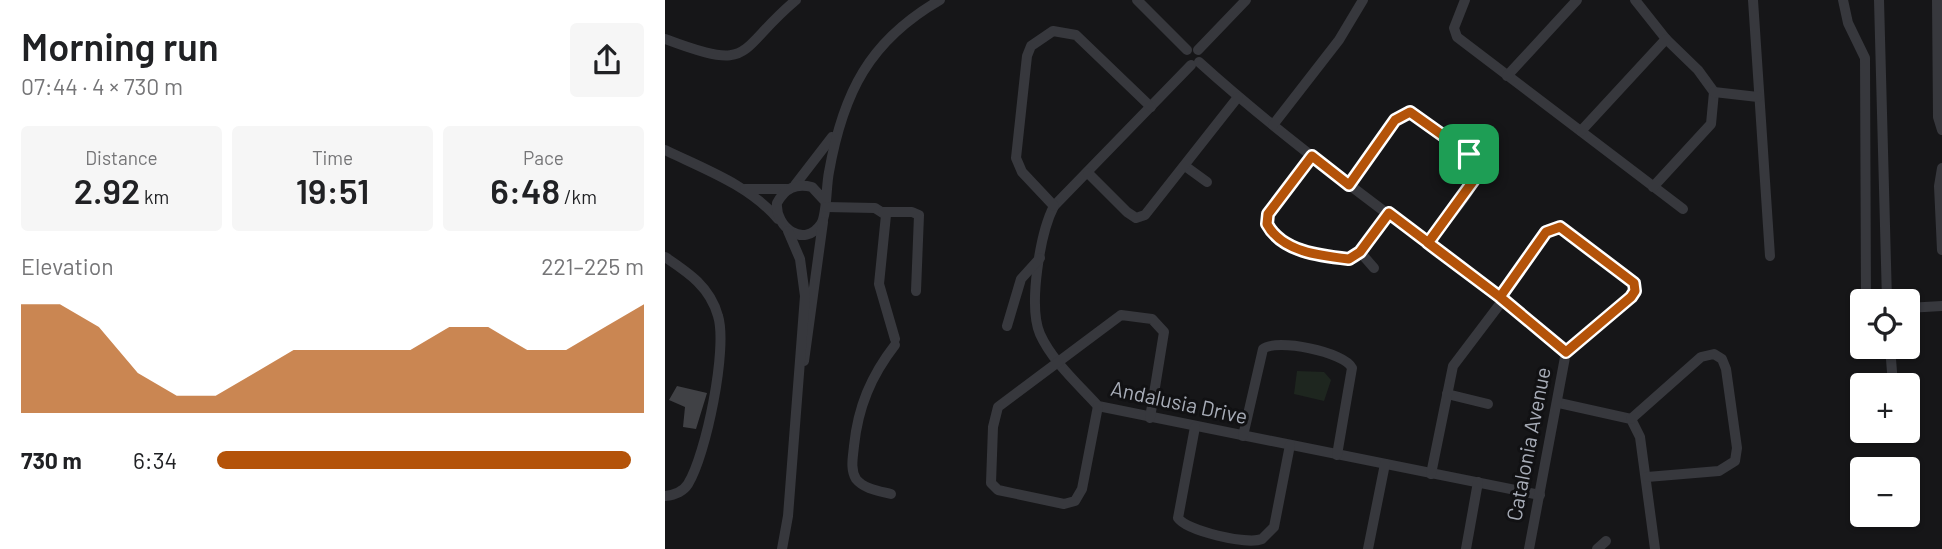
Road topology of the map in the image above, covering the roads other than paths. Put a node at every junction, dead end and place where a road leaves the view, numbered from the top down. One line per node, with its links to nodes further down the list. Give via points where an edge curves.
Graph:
1 (796, 0): 13 (street, via 738,55 707,54)
2 (940, 0): 25 (street, via 906,22 868,63)
3 (1137, 0): 15 (street)
4 (1246, 0): 15 (street)
5 (1363, 0): 22 (street, via 1339,40)
6 (1465, 0): 17 (street, via 1454,28 1457,37)
7 (1577, 0): 17 (street)
8 (1635, 0): 14 (street)
9 (1752, 0): 20 (street)
10 (1843, 0): 52 (street, via 1865,58)
11 (1879, 0): 53 (street)
12 (1937, 0): 23 (street)
13 (665, 39)
14 (1666, 39): 18 (street); 24 (street)
15 (1192, 50): 16 (street, via 1185,61)
16 (1195, 64): 19 (street, Catalonia Avenue); 21 (street, Andalusia Drive)
17 (1507, 76): 24 (street)
18 (1713, 92): 20 (street); 34 (street, via 1711,124)
19 (1238, 97): 22 (street, Catalonia Avenue); 28 (street)
20 (1758, 97): 48 (street)
21 (1151, 107): 30 (street, Andalusia Drive); 37 (street, via 1076,35 1053,31 1031,46 1016,158 1022,172)
22 (1273, 125): 27 (street, Catalonia Avenue)
23 (1942, 130)
24 (1581, 131): 34 (street)
25 (836, 132): 33 (street, via 811,169); 36 (street)
26 (665, 150): 35 (street)
27 (1312, 156): 32 (street, Catalonia Avenue); 47 (street, via 1268,214 1269,229 1302,251 1349,259)
28 (1185, 166): 30 (street, via 1140,218 1127,212); 31 (street)
29 (1942, 168): 43 (street)
30 (1088, 173): 37 (street, Andalusia Drive)
31 (1207, 182)
32 (1349, 185): 40 (street, Catalonia Avenue); 45 (street, via 1395,120 1410,112 1416,114 1478,165 1479,173)
33 (792, 187): 35 (street); 36 (street, via 812,187); 41 (street, via 777,203)
34 (1653, 187): 38 (street)
35 (743, 188): 41 (street)
36 (825, 203): 39 (street); 42 (street)
37 (1054, 206): 50 (street, Andalusia Drive)
38 (1683, 209)
39 (883, 212): 54 (street, via 919,215); 76 (street, via 887,218 879,284 895,342 858,413 852,463 860,483)
40 (1389, 213): 45 (street, Catalonia Avenue); 47 (street)
41 (778, 220): 44 (street)
42 (823, 222): 44 (street, via 811,233); 61 (street)
43 (1941, 225): 46 (street)
44 (788, 231): 61 (street, via 800,259 804,285)
45 (1428, 243): 55 (street, Catalonia Avenue)
46 (1942, 250)
47 (1360, 252): 51 (street)
48 (1770, 256)
49 (665, 257): 78 (street, via 705,288 719,316 722,346 700,453 688,484 677,494)
50 (1040, 258): 58 (street, via 1021,279); 60 (street, Andalusia Drive, via 1037,319 1040,334)
51 (1374, 268)
52 (1867, 289)
53 (1887, 289)
54 (916, 291)
55 (1502, 298): 59 (street, Catalonia Avenue); 59 (street, via 1542,236 1556,227 1565,228 1631,279 1635,286 1631,297); 62 (street, via 1457,361)
56 (1942, 306): 57 (street)
57 (1920, 307)
58 (1007, 326)
59 (1566, 352): 63 (street, Catalonia Avenue)
60 (1058, 360): 65 (street, Andalusia Drive); 65 (street, via 998,407 989,469 995,488 1064,504 1075,501 1082,489); 66 (street, via 1117,316 1138,315 1158,323 1164,336)
61 (799, 388): 79 (street)
62 (1447, 394): 64 (street); 73 (street)
63 (1559, 403): 67 (street); 77 (street, Catalonia Avenue)
64 (1488, 404)
65 (1098, 406): 66 (street, Andalusia Drive)
66 (1150, 418): 68 (street, Andalusia Drive)
67 (1632, 419): 74 (street); 74 (street, via 1700,357 1714,354 1722,359 1727,369 1735,461 1719,471)
68 (1195, 427): 69 (street, Andalusia Drive); 70 (street, via 1178,518 1190,528 1249,541 1262,539 1274,527)
69 (1243, 436): 70 (street, Andalusia Drive); 71 (street, via 1263,349 1282,345 1339,355 1352,368)
70 (1290, 445): 71 (street, Andalusia Drive)
71 (1337, 455): 72 (street, Andalusia Drive)
72 (1385, 464): 73 (street, Andalusia Drive); 80 (street)
73 (1431, 474): 75 (street, Andalusia Drive)
74 (1647, 477): 83 (street)
75 (1478, 482): 77 (street, Andalusia Drive); 81 (street)
76 (891, 494)
77 (1540, 495): 82 (street, Catalonia Avenue)
78 (665, 496)
79 (782, 549)
80 (1368, 549)
81 (1466, 549)
82 (1529, 549)
83 (1655, 549)

